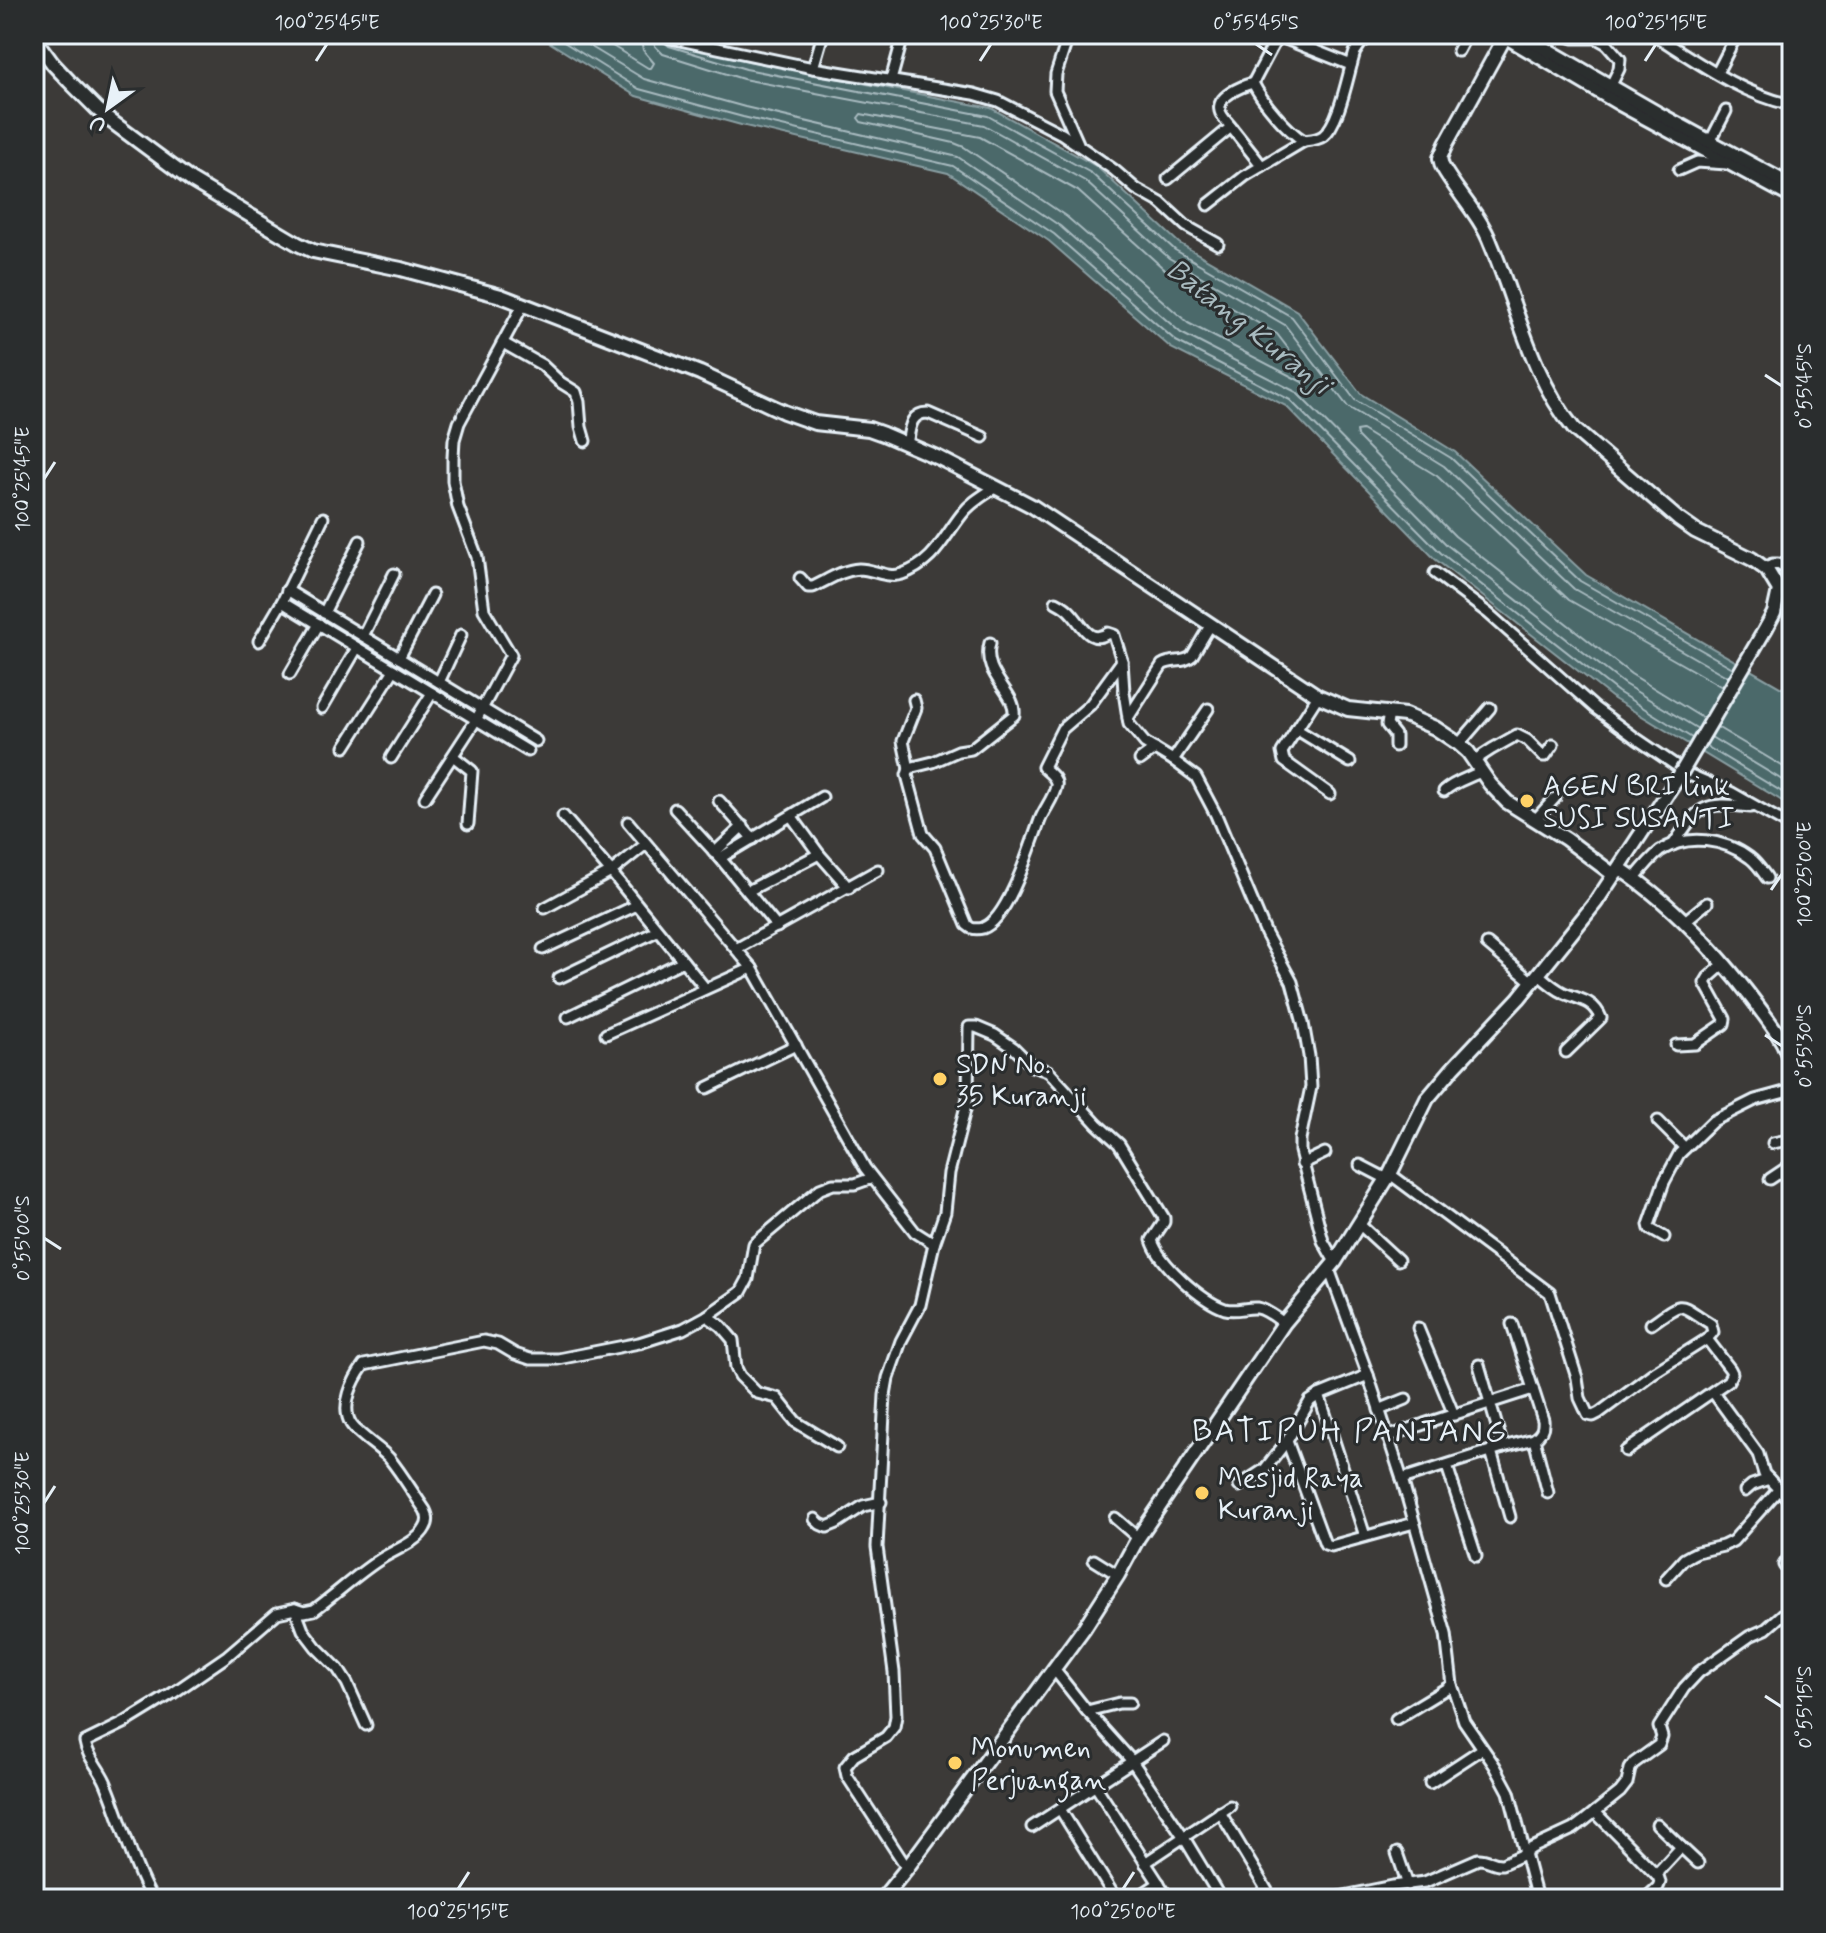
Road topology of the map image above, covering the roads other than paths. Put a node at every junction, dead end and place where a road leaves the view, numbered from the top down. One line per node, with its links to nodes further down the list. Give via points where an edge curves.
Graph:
1 (663, 34): 17 (street)
2 (823, 34): 17 (street)
3 (901, 34): 19 (street)
4 (1069, 34): 27 (street, via 1054,87)
5 (1375, 34): 16 (street, via 1361,43)
6 (1467, 34): 15 (street)
7 (1520, 34): 21 (street)
8 (1561, 34): 12 (street)
9 (1737, 34): 18 (street)
10 (1278, 35): 16 (street); 20 (street)
11 (1503, 35): 28 (street); 43 (street, via 1440,158 1490,240 1539,372 1574,429 1678,519)
12 (1593, 36): 21 (street, via 1620,59)
13 (34, 38): 35 (street, via 61,73 111,121 192,181 298,244)
14 (1659, 38): 18 (street)
15 (1458, 51)
16 (1351, 65): 25 (street, via 1330,129 1318,139)
17 (813, 68): 19 (street)
18 (1717, 73): 22 (street)
19 (891, 80): 27 (street, via 998,101)
20 (1253, 83): 24 (street, via 1221,100 1221,113); 25 (street)
21 (1611, 85): 26 (street)
22 (1792, 105)
23 (1726, 111): 26 (street)
24 (1231, 127): 29 (street); 31 (street)
25 (1304, 141): 29 (street)
26 (1710, 142): 32 (street)
27 (1080, 146): 34 (street)
28 (1730, 164): 30 (street, via 1697,162); 32 (street)
29 (1262, 166): 33 (street)
30 (1679, 170)
31 (1168, 179)
32 (1792, 187)
33 (1208, 205)
34 (1218, 244)
35 (523, 305): 36 (street); 38 (street, via 801,418)
36 (503, 343): 39 (street, via 576,392); 70 (street, via 454,440 453,481 477,557 484,610 511,655)
37 (983, 437): 38 (street, via 921,413 915,416)
38 (909, 438): 40 (street)
39 (585, 441)
40 (996, 487): 47 (street, via 962,513 935,553 902,574 851,570 813,587); 54 (street)
41 (323, 518): 48 (street)
42 (360, 541): 52 (street)
43 (1767, 570): 44 (street, via 1777,564); 112 (street, bridge, via 1779,590 1774,613)
44 (1792, 572)
45 (1435, 573): 96 (street, via 1637,739 1690,775)
46 (394, 574): 56 (street)
47 (800, 578)
48 (287, 590): 50 (street); 52 (street)
49 (432, 595): 60 (street)
50 (282, 602): 53 (street); 57 (street)
51 (1056, 602): 61 (street, via 1096,638 1114,635)
52 (324, 613): 56 (street)
53 (319, 624): 59 (street); 63 (street)
54 (1211, 624): 66 (street); 73 (street, via 1189,659 1162,665)
55 (461, 635): 64 (street)
56 (363, 636): 60 (street)
57 (259, 641)
58 (990, 643): 89 (street, via 992,669 1014,715 971,749)
59 (357, 648): 62 (street); 68 (street)
60 (399, 658): 64 (street)
61 (1122, 661): 73 (street); 89 (street, via 1090,705 1059,734 1043,767 1056,786 1017,882 988,926 967,925 935,848 923,834)
62 (394, 670): 65 (street); 80 (street)
63 (290, 674)
64 (439, 682): 70 (street)
65 (432, 693): 74 (street); 84 (street)
66 (1318, 696): 72 (street, via 1348,709); 75 (street)
67 (914, 700): 89 (street, via 916,708 903,741)
68 (322, 708)
69 (1490, 708): 77 (street)
70 (482, 709): 74 (street); 76 (street)
71 (1208, 709): 86 (street)
72 (1389, 713): 77 (street, via 1420,720); 79 (street, via 1387,725)
73 (1127, 719): 81 (street)
74 (476, 720): 82 (street); 83 (street)
75 (1296, 729): 87 (street); 91 (street, via 1282,759)
76 (536, 741)
77 (1459, 744): 88 (street)
78 (1553, 745): 88 (street, via 1543,756 1517,735 1492,749)
79 (1395, 746)
80 (345, 747)
81 (1155, 749): 85 (street); 86 (street)
82 (528, 751)
83 (453, 756): 93 (street); 102 (street, via 472,771)
84 (391, 758)
85 (1140, 760)
86 (1173, 760): 145 (street, via 1202,788 1292,982 1311,1087 1300,1139)
87 (1350, 762)
88 (1479, 766): 90 (street); 100 (street, via 1498,794)
89 (909, 769)
90 (1444, 791)
91 (1330, 794)
92 (822, 797): 99 (street)
93 (425, 798)
94 (1555, 798): 100 (street)
95 (719, 801): 103 (street)
96 (1757, 807): 104 (street); 107 (street, via 1704,808 1691,817)
97 (675, 809): 109 (street)
98 (563, 816): 111 (street)
99 (792, 817): 105 (street); 108 (street)
100 (1535, 820): 112 (street)
101 (628, 822): 106 (street)
102 (468, 824)
103 (743, 826): 105 (street); 109 (street)
104 (1792, 827)
105 (753, 839): 109 (street)
106 (646, 844): 111 (street); 125 (street)
107 (1673, 845): 113 (street, via 1710,840 1751,859); 114 (street)
108 (819, 854): 115 (street); 116 (street)
109 (717, 856): 116 (street)
110 (878, 870): 115 (street)
111 (611, 872): 118 (street); 119 (street)
112 (1616, 872): 114 (street); 130 (street)
113 (1767, 878)
114 (1634, 879): 120 (street)
115 (849, 888): 121 (street)
116 (748, 891): 121 (street)
117 (1707, 903): 120 (street)
118 (637, 905): 122 (street); 124 (street)
119 (545, 908)
120 (1685, 921): 127 (street)
121 (777, 927): 125 (street)
122 (657, 931): 126 (street); 129 (street)
123 (1487, 944): 130 (street)
124 (543, 949)
125 (736, 949): 128 (street)
126 (683, 961): 131 (street); 132 (street)
127 (1724, 964): 135 (street, via 1705,983 1724,1024 1695,1044); 137 (street, via 1776,1031)
128 (752, 968): 131 (street); 134 (street)
129 (559, 978)
130 (1535, 978): 136 (street, via 1588,1002 1601,1016); 148 (street, via 1427,1099)
131 (705, 988): 133 (street)
132 (568, 1017)
133 (606, 1034)
134 (796, 1045): 138 (street); 149 (street)
135 (1676, 1045)
136 (1566, 1052)
137 (1792, 1064)
138 (707, 1088)
139 (1792, 1090): 143 (street, via 1755,1100 1713,1121)
140 (1658, 1121): 143 (street)
141 (1792, 1139): 142 (street)
142 (1773, 1143)
143 (1685, 1148): 152 (street, via 1664,1182 1649,1225)
144 (1325, 1153): 145 (street)
145 (1302, 1164): 155 (street)
146 (1360, 1165): 148 (street)
147 (1792, 1166): 150 (street)
148 (1388, 1177): 151 (street); 161 (street, via 1550,1293 1588,1415 1599,1413)
149 (872, 1178): 153 (street, via 915,1232); 156 (street, via 820,1189 785,1216 754,1244 741,1292)
150 (1770, 1179)
151 (1359, 1224): 154 (street); 155 (street)
152 (1664, 1237)
153 (934, 1244): 157 (street, via 968,1098 969,1028 976,1027 1014,1048 1032,1066 1048,1071 1119,1144 1164,1218 1152,1240 1166,1265 1222,1308 1259,1308); 185 (street, via 920,1305 888,1378)
154 (1398, 1260)
155 (1332, 1266): 157 (street); 163 (street)
156 (707, 1316): 174 (street, via 733,1340 740,1376 760,1395 777,1398 796,1422); 200 (street, via 639,1343 558,1359 530,1359 484,1341 364,1365 350,1391 351,1424 389,1458 425,1510 427,1527 314,1610)
157 (1284, 1323): 192 (street)
158 (1512, 1324): 164 (street)
159 (1651, 1324): 161 (street, via 1683,1306 1711,1324)
160 (1418, 1328): 170 (street)
161 (1707, 1339): 165 (street, via 1732,1373)
162 (1479, 1365): 168 (street)
163 (1368, 1375): 166 (street); 169 (street)
164 (1533, 1389): 168 (street); 172 (street, via 1543,1425)
165 (1713, 1392): 177 (street); 180 (street, via 1758,1454)
166 (1319, 1395): 173 (street); 191 (street)
167 (1406, 1399): 169 (street)
168 (1489, 1402): 170 (street); 175 (street)
169 (1379, 1410): 171 (street)
170 (1454, 1415): 171 (street)
171 (1387, 1437): 179 (street)
172 (1534, 1439): 175 (street); 184 (street)
173 (1287, 1441): 181 (street, via 1265,1469); 191 (street, via 1325,1544)
174 (837, 1447)
175 (1503, 1447): 176 (street)
176 (1491, 1451): 178 (street); 187 (street)
177 (1626, 1451)
178 (1447, 1466): 179 (street); 194 (street)
179 (1402, 1479): 190 (street)
180 (1769, 1479): 182 (street); 183 (street)
181 (1239, 1486)
182 (1779, 1489): 186 (street); 198 (street, via 1733,1541 1691,1555)
183 (1745, 1491)
184 (1548, 1493)
185 (881, 1502): 189 (street, via 827,1527); 222 (street, via 877,1547 896,1716 886,1737 845,1767)
186 (1792, 1503)
187 (1510, 1517)
188 (1115, 1518): 192 (street)
189 (815, 1519)
190 (1414, 1523): 191 (street); 202 (street, via 1446,1634)
191 (1365, 1536)
192 (1138, 1538): 196 (street)
193 (1792, 1553): 197 (street, via 1784,1564)
194 (1476, 1556)
195 (1094, 1560): 196 (street)
196 (1118, 1575): 201 (street)
197 (1792, 1576)
198 (1666, 1579)
199 (1792, 1606): 213 (street, via 1692,1679 1659,1727 1659,1745 1634,1763 1624,1788)
200 (295, 1609): 206 (street, via 303,1630 347,1683); 226 (street, via 277,1613 173,1693 85,1742)
201 (1053, 1668): 204 (street); 222 (street)
202 (1452, 1685): 205 (street); 208 (street, via 1464,1721)
203 (1130, 1703): 204 (street)
204 (1087, 1711): 209 (street)
205 (1396, 1719)
206 (366, 1725)
207 (1163, 1741): 209 (street)
208 (1482, 1749): 210 (street); 219 (street, via 1509,1792)
209 (1132, 1761): 211 (street); 216 (street)
210 (1430, 1783)
211 (1095, 1785): 212 (street); 220 (street)
212 (1060, 1809): 215 (street); 228 (street)
213 (1595, 1812): 219 (street); 223 (street)
214 (1657, 1824): 217 (street)
215 (1032, 1827)
216 (1183, 1836): 220 (street); 231 (street); 232 (street, via 1225,1809)
217 (1681, 1847): 221 (street); 223 (street)
218 (1397, 1853): 225 (street)
219 (1524, 1854): 225 (street, via 1498,1865 1478,1859 1425,1882); 235 (street)
220 (1145, 1863): 224 (street)
221 (1698, 1863)
222 (907, 1868): 227 (street)
223 (1656, 1874): 236 (street, via 1658,1887)
224 (1159, 1883): 229 (street); 230 (street)
225 (1404, 1885): 233 (street); 234 (street)
226 (152, 1899)
227 (882, 1899)
228 (1116, 1899)
229 (1135, 1899)
230 (1169, 1899)
231 (1221, 1899)
232 (1272, 1899)
233 (1329, 1899)
234 (1404, 1899)
235 (1537, 1899)
236 (1645, 1899)

